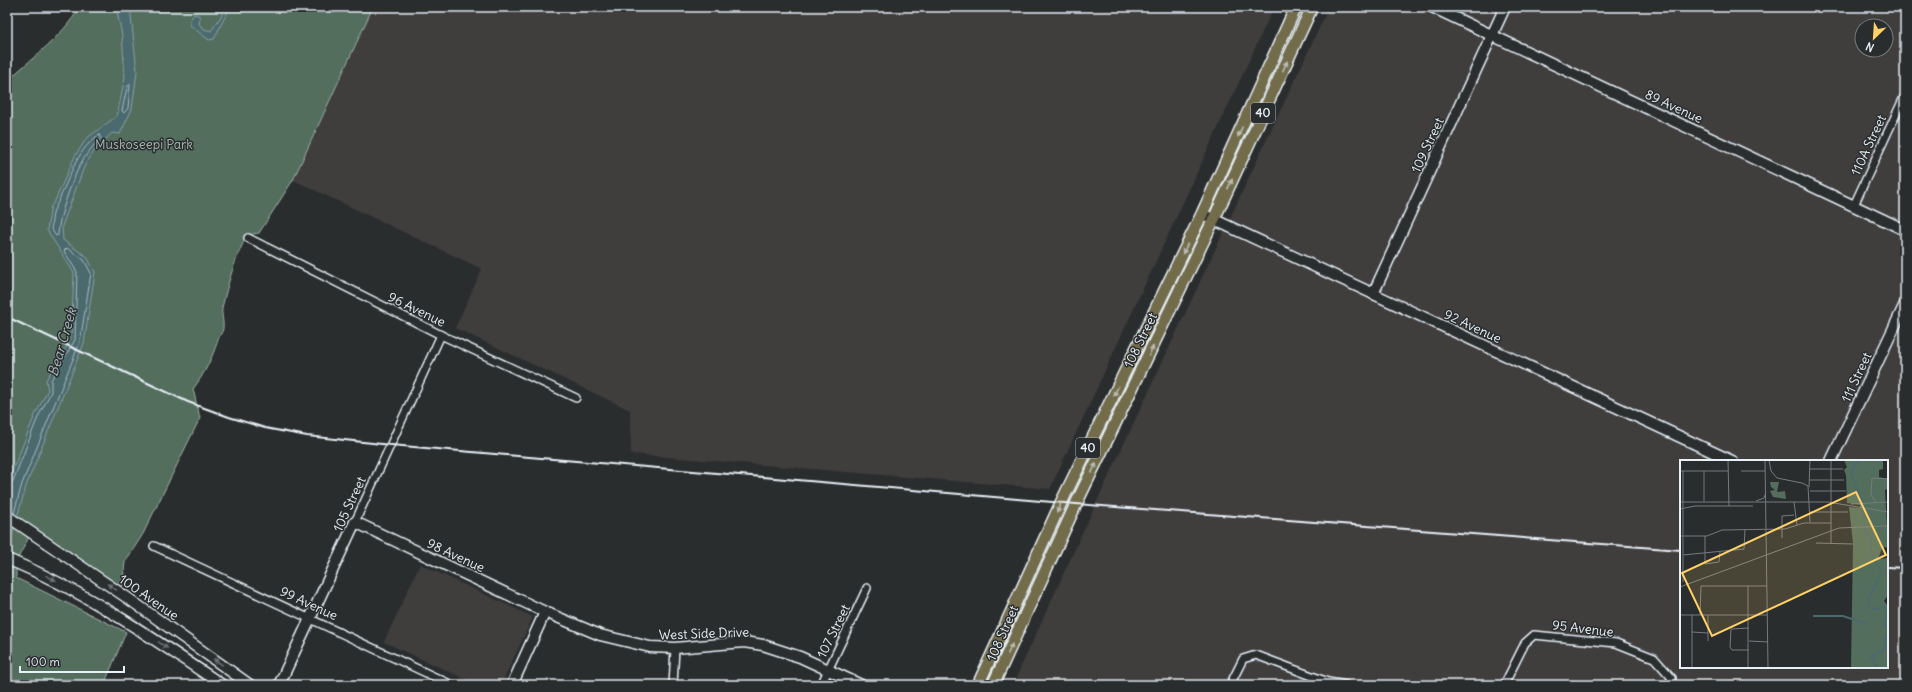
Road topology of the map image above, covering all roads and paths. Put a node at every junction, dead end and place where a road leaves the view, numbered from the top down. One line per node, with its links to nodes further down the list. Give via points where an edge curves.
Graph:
1 (1296, 7): 8 (main road, 108 Street / 40, one-way to 8)
2 (1312, 7): 9 (main road, 108 Street / 40, one-way to 2)
3 (1432, 7): 5 (street, 89 Avenue)
4 (1504, 7): 5 (street, 109 Street)
5 (1492, 35): 7 (street, 89 Avenue); 12 (street, 109 Street)
6 (1905, 95): 7 (street, 110A Street)
7 (1854, 205): 10 (street, 89 Avenue)
8 (1202, 214): 9 (street, 92 Avenue); 35 (main road, 108 Street / 40, one-way to 35, via 1061,503)
9 (1214, 220): 12 (street, 92 Avenue); 36 (main road, 108 Street / 40, one-way to 9, via 1076,504)
10 (1905, 230)
11 (248, 238): 14 (street, 96 Avenue)
12 (1372, 294): 16 (street, 92 Avenue)
13 (1905, 304): 17 (street, 111 Street)
14 (442, 334): 15 (street, 96 Avenue); 19 (street, 105 Street)
15 (576, 398)
16 (1730, 460)
17 (1831, 460)
18 (7, 516): 28 (street, 100 Avenue, one-way to 18)
19 (355, 522): 23 (street, 98 Avenue); 24 (street, 105 Street)
20 (154, 546): 24 (street, 99 Avenue)
21 (11, 560): 27 (street, one-way to 27, via 60,582 120,616)
22 (867, 588): 26 (street, 107 Street)
23 (545, 612): 25 (street, West Side Drive, via 600,635 625,642); 31 (street)
24 (309, 618): 29 (street, 105 Street); 30 (street, 99 Avenue)
25 (675, 648): 26 (street, West Side Drive, via 744,642 763,645 800,657); 32 (street)
26 (828, 670): 33 (street, 107 Street); 34 (street, West Side Drive)
27 (222, 685)
28 (250, 685)
29 (279, 685)
30 (452, 685)
31 (512, 685)
32 (673, 685)
33 (821, 685)
34 (861, 685)
35 (979, 685)
36 (994, 685)
37 (1230, 685): 38 (street, via 1243,658 1256,655 1328,682)
38 (1346, 685)
39 (1504, 685): 40 (street, 95 Avenue, via 1524,643 1534,635 1616,643 1654,658 1672,678)
40 (1669, 685)

